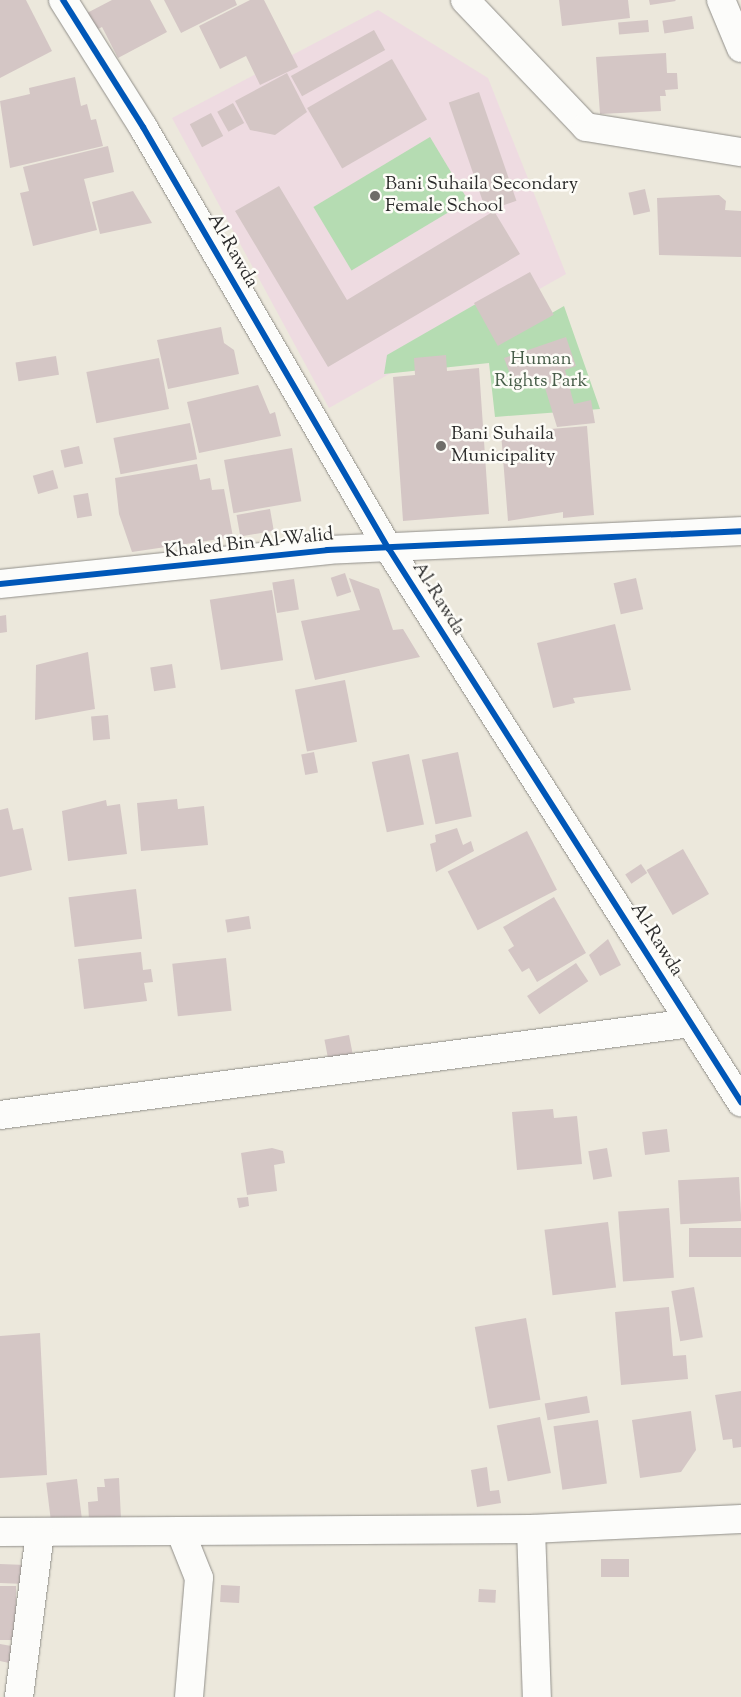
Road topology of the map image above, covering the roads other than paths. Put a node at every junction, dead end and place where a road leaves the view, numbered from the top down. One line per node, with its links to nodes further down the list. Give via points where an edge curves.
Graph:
1 (63, 0): 7 (street, Al-Rawda, via 143,127)
2 (465, 0): 5 (street, via 586,127)
3 (721, 0): 4 (street)
4 (741, 48)
5 (741, 152)
6 (741, 531): 7 (street, Khaled Bin Al-Walid)
7 (389, 549): 8 (street, Khaled Bin Al-Walid, via 327,550); 9 (street, Al-Rawda)
8 (0, 584)
9 (690, 1023): 10 (street, Al-Rawda); 11 (street)
10 (741, 1102)
11 (0, 1115)
12 (741, 1519): 13 (street)
13 (531, 1529): 15 (street); 19 (street)
14 (0, 1532): 16 (street)
15 (181, 1533): 16 (street); 18 (street, via 198,1578)
16 (40, 1534): 17 (street)
17 (19, 1697)
18 (189, 1697)
19 (537, 1697)

